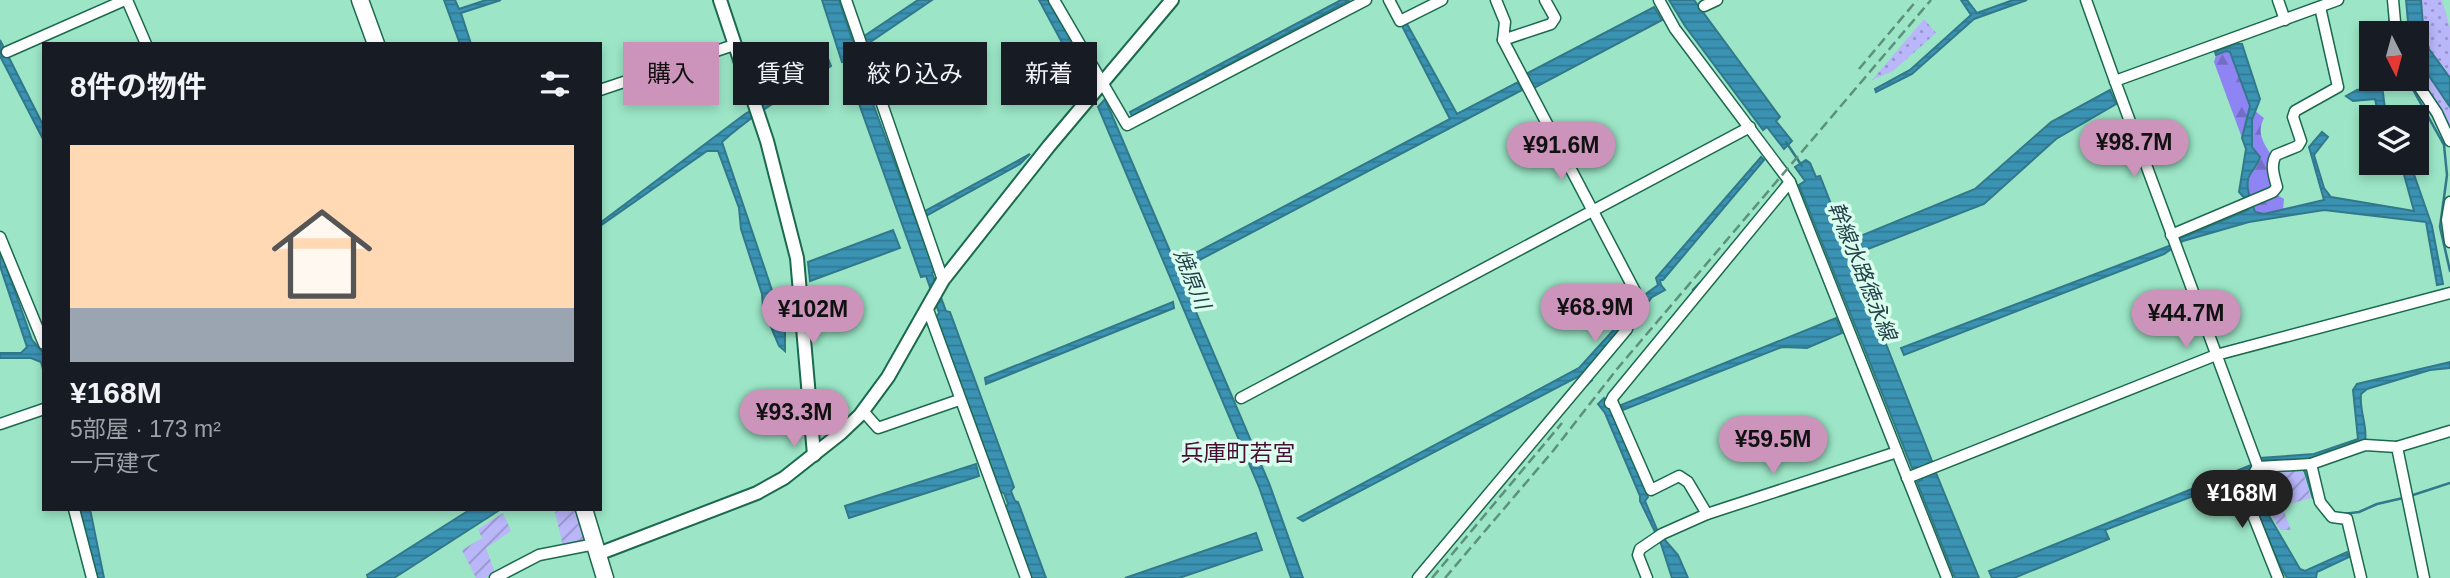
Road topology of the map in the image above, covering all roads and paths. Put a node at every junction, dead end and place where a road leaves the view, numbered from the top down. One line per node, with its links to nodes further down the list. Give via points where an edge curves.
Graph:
1 (126, 0): 23 (street); 27 (street)
2 (360, 0): 24 (main road)
3 (720, 0): 25 (street)
4 (846, 0): 41 (street)
5 (1054, 0): 28 (street)
6 (1172, 0): 28 (street)
7 (1366, 0): 28 (street, via 1127,125)
8 (1389, 0): 9 (street, via 1400,22)
9 (1442, 0)
10 (1496, 0): 22 (street, via 1505,22)
11 (1545, 0): 22 (street, via 1555,18 1551,24)
12 (1659, 0): 33 (street, via 1675,29)
13 (1717, 0): 18 (street)
14 (2086, 0): 29 (street)
15 (2278, 0): 20 (street)
16 (2338, 0): 19 (street)
17 (2393, 0): 21 (street)
18 (1704, 6)
19 (2320, 7): 20 (street); 39 (street, via 2338,87 2295,111 2301,141 2273,160 2277,187)
20 (2285, 20): 29 (street)
21 (2395, 21)
22 (1503, 40): 37 (street)
23 (145, 42)
24 (375, 42)
25 (733, 42)
26 (733, 45): 30 (street)
27 (7, 52)
28 (1103, 83): 41 (street)
29 (2118, 88): 39 (street)
30 (602, 89)
31 (2422, 91): 34 (street)
32 (754, 105): 53 (street, via 793,241 796,339)
33 (1750, 127): 35 (street); 37 (street)
34 (2450, 141)
35 (1790, 182): 52 (street); 59 (street, via 1611,402 1651,490 1679,476 1688,482)
36 (2450, 202): 40 (street)
37 (1593, 211): 45 (street); 65 (street, via 1637,295 1625,323 1627,330)
38 (0, 237): 43 (street)
39 (2174, 242): 44 (street)
40 (2450, 242)
41 (935, 293): 46 (street); 48 (street, via 888,377)
42 (2450, 293): 44 (street)
43 (42, 339)
44 (2216, 355): 54 (street); 56 (street)
45 (1241, 398)
46 (959, 400): 48 (street, via 878,428); 64 (street)
47 (42, 410): 49 (street)
48 (863, 411): 53 (street)
49 (0, 424)
50 (2450, 431): 51 (street)
51 (2397, 447): 55 (street, via 2365,445); 70 (street)
52 (1897, 452): 56 (street); 59 (street)
53 (814, 455): 60 (street, via 757,493)
54 (2257, 463): 55 (street); 68 (street, via 2243,491)
55 (2311, 464): 69 (street, via 2320,502 2332,517 2347,519)
56 (1907, 478): 67 (street)
57 (75, 511): 61 (street)
58 (584, 511): 60 (main road)
59 (1707, 514): 66 (street, via 1640,549)
60 (603, 549): 62 (street, via 536,556); 63 (main road)
61 (92, 578)
62 (495, 578)
63 (605, 578)
64 (1026, 578)
65 (1418, 578)
66 (1647, 578)
67 (1947, 578)
68 (2278, 578)
69 (2361, 578)
70 (2424, 578)

